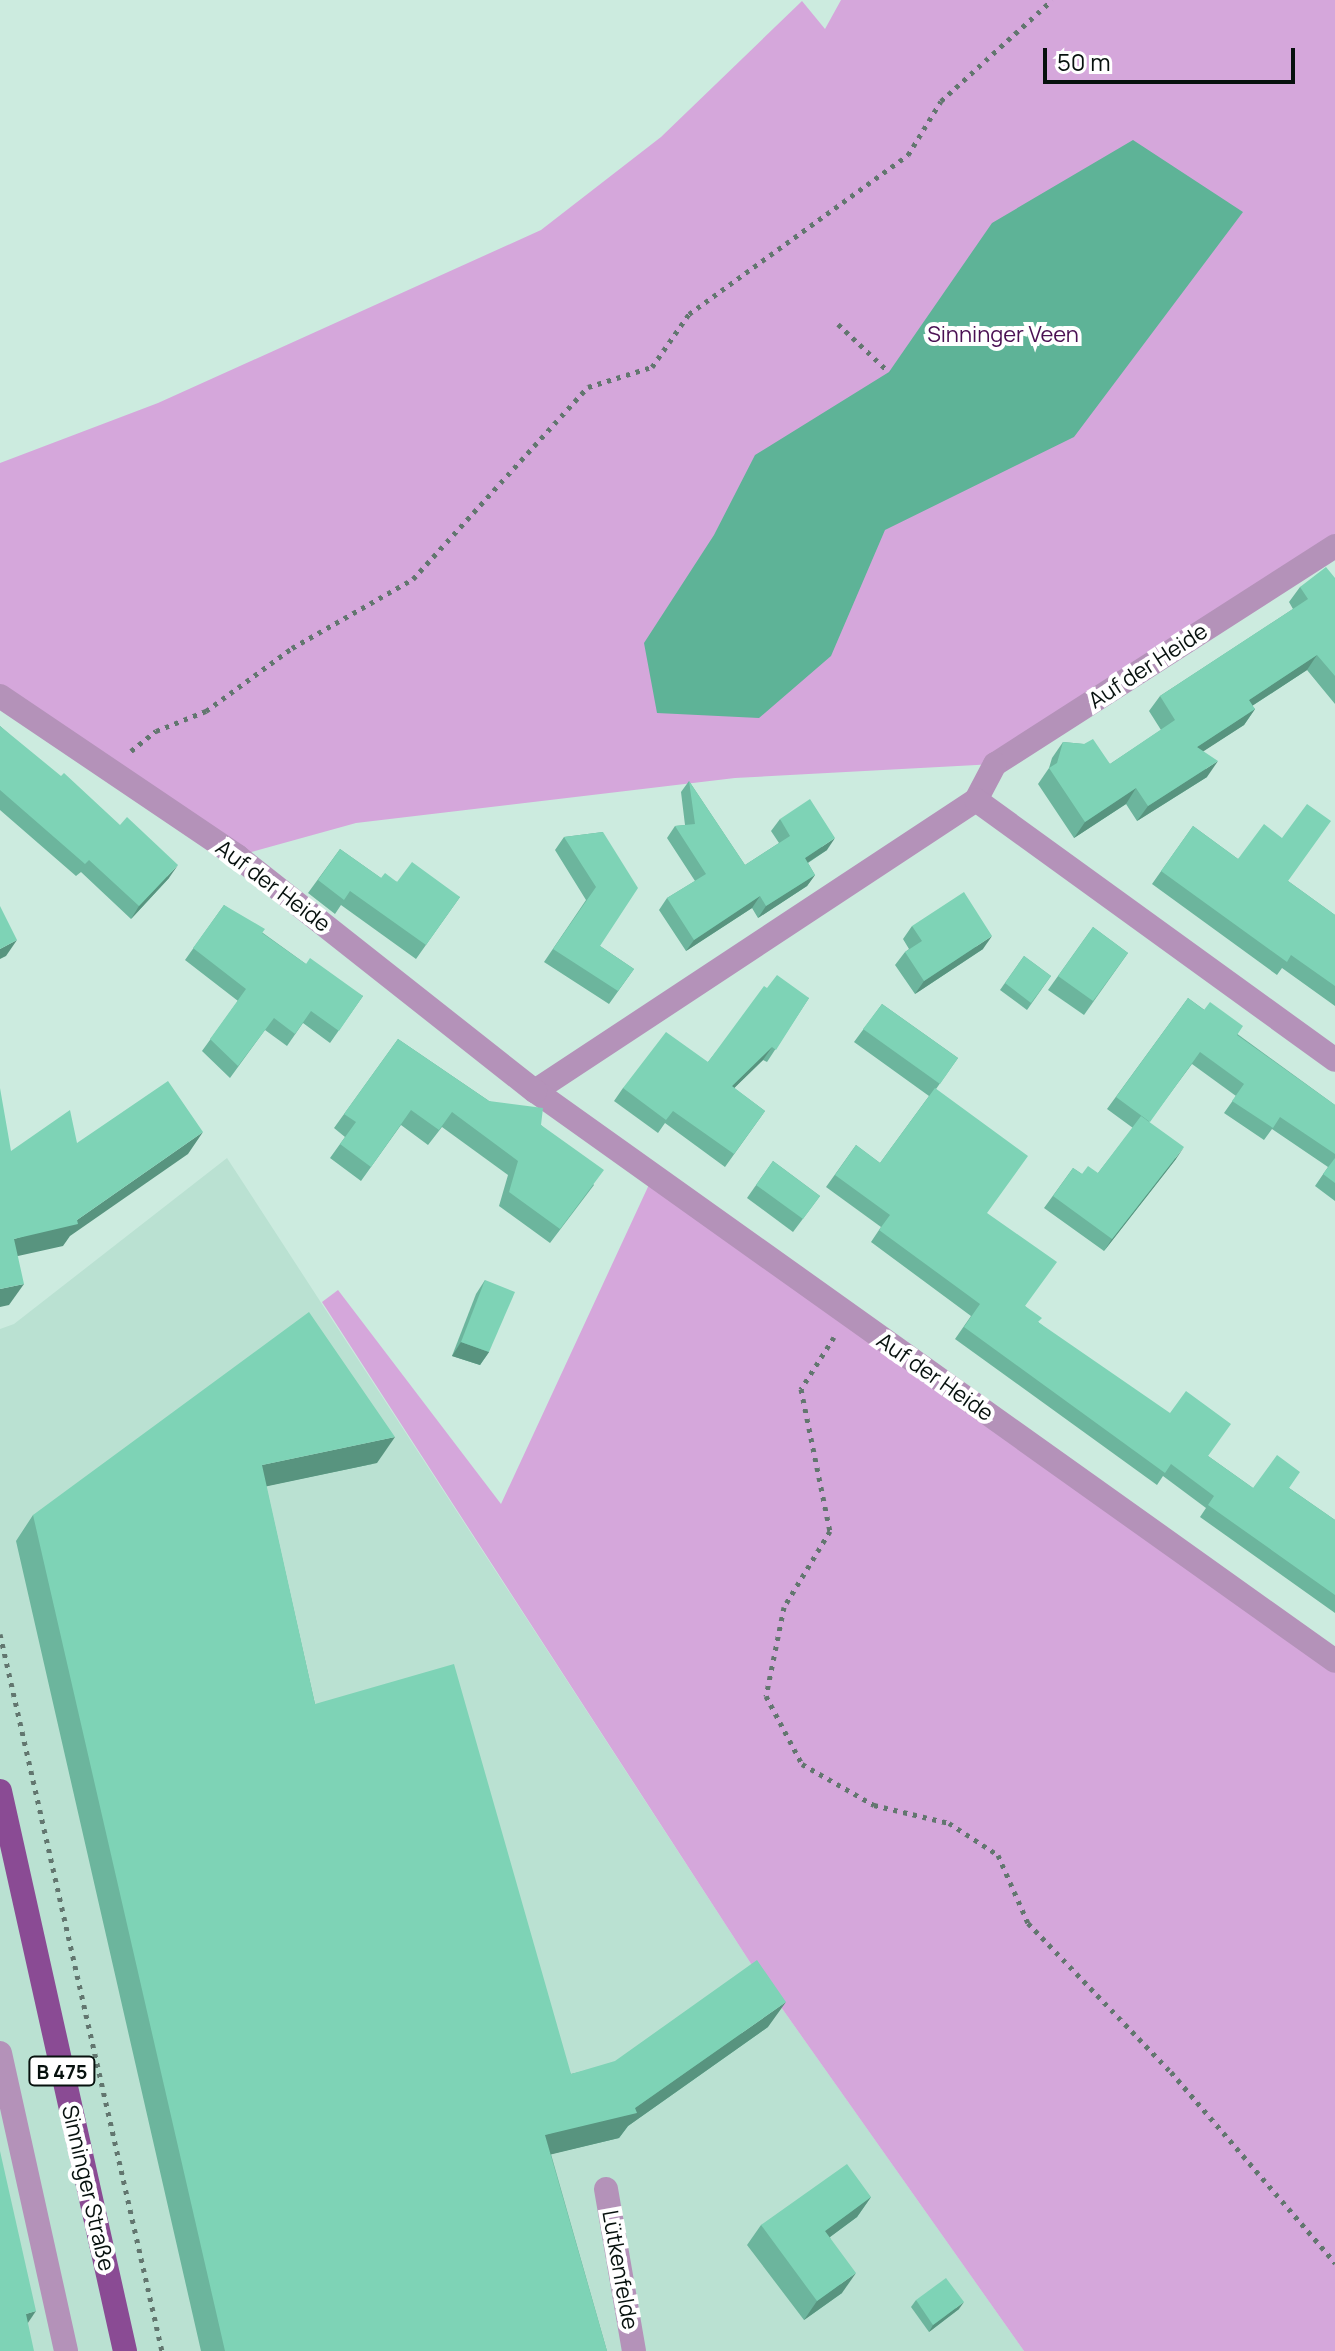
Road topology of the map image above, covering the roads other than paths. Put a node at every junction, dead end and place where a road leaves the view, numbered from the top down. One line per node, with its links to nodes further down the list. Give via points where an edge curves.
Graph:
1 (1335, 546): 3 (street, Auf der Heide, via 995,764)
2 (0, 696): 5 (street, Auf der Heide, via 237,856)
3 (976, 800): 4 (street); 5 (street, Auf der Heide)
4 (1335, 1060)
5 (535, 1091): 6 (street, Auf der Heide)
6 (1335, 1661)
7 (0, 1791): 11 (main road, Sinninger Straße / B 475)
8 (0, 2053): 10 (street)
9 (606, 2189): 12 (street, Lütkenfelde)
10 (66, 2351)
11 (125, 2351)
12 (634, 2351)

